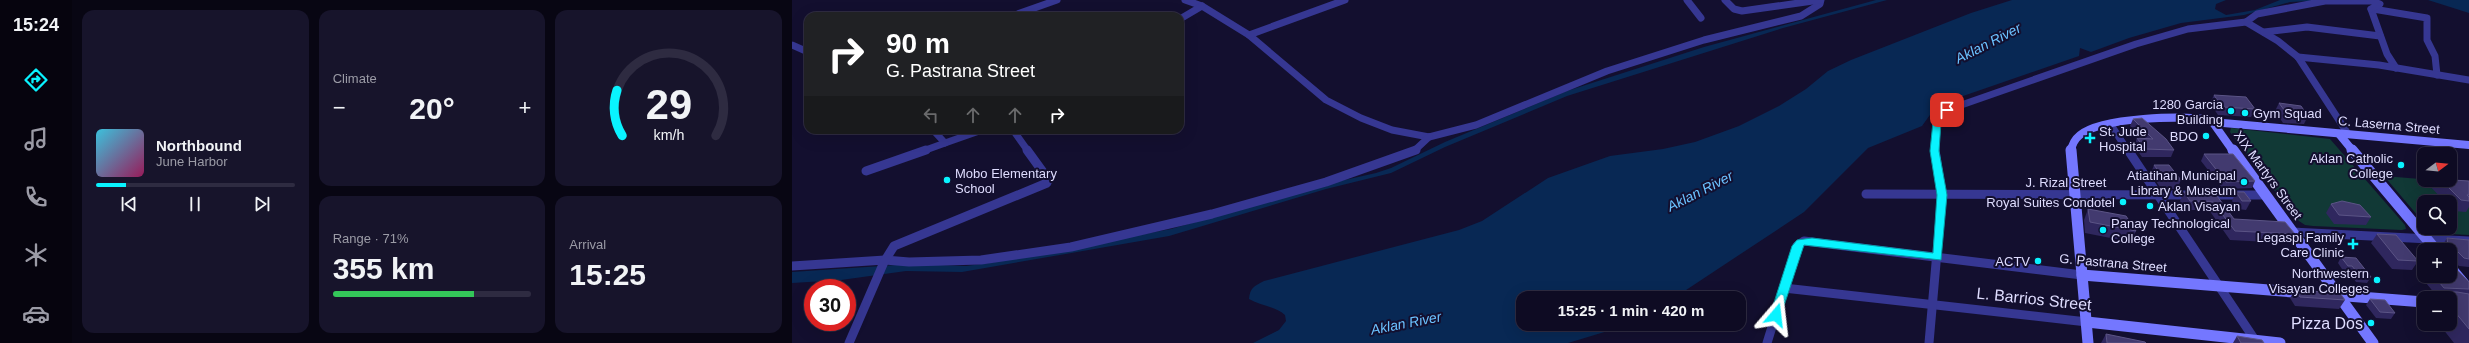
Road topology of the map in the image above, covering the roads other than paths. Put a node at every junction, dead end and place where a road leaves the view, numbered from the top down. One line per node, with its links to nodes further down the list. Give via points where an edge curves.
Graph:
1 (1057, 0): 9 (street)
2 (1185, 0): 7 (street)
3 (1345, 0): 14 (street)
4 (1687, 0): 11 (street)
5 (1725, 0): 6 (street, via 1734,9 1742,11)
6 (1820, 0): 28 (street, via 1820,4 1801,16 1704,40 1607,71 1476,125)
7 (1202, 6): 10 (street); 14 (street)
8 (2371, 9): 12 (street, via 2380,4 2371,1 2325,1 2258,14); 15 (street); 20 (street, via 2427,18 2427,40 2435,56)
9 (1023, 12)
10 (1184, 16)
11 (1701, 18)
12 (2246, 22): 13 (street); 33 (street, via 2188,29 2136,44 1947,110 1937,122 1935,151)
13 (2264, 32): 15 (street, via 2284,27 2317,28); 18 (street)
14 (1250, 35): 28 (street, via 1326,100 1392,130)
15 (2380, 36): 19 (street)
16 (792, 45): 17 (street)
17 (804, 50)
18 (2298, 57): 19 (street); 27 (street)
19 (2396, 68): 20 (street)
20 (2437, 75): 21 (street)
21 (2469, 80)
22 (2211, 121): 23 (street, C. Laserna Street, via 2185,116); 27 (street, C. Laserna Street); 36 (street, XIX Martyrs Street)
23 (2111, 125): 34 (street, C. Laserna Street, via 2085,131 2073,143 2071,151); 35 (street)
24 (937, 134): 29 (street)
25 (971, 134): 29 (street)
26 (1016, 134): 42 (street, via 1048,179 1047,183 903,241 894,246)
27 (2344, 134): 30 (street, C. Laserna Street); 38 (street)
28 (1429, 137): 42 (street, via 1416,150 1326,182 1114,238 980,260)
29 (945, 143): 31 (street)
30 (2469, 145)
31 (866, 171)
32 (1866, 194): 33 (street, J. Rizal Street)
33 (1942, 195): 34 (street, J. Rizal Street); 41 (street)
34 (2075, 195): 35 (street, J. Rizal Street); 44 (street, C. Laserna Street)
35 (2158, 195): 36 (street, J. Rizal Street); 46 (street)
36 (2265, 195): 37 (street, XIX Martyrs Street)
37 (2292, 232): 38 (street); 49 (street, XIX Martyrs Street)
38 (2427, 239): 39 (street); 40 (street)
39 (2469, 242)
40 (2430, 243)
41 (1938, 257): 44 (street, G. Pastrana Street); 47 (street, G. Pastrana Street, via 1812,241 1801,242 1797,246); 51 (street)
42 (884, 261): 43 (street); 54 (street)
43 (792, 266)
44 (2082, 275): 46 (street, G. Pastrana Street); 52 (street, C. Laserna Street)
45 (2457, 275): 48 (street)
46 (2219, 286): 49 (street, G. Pastrana Street); 53 (street)
47 (1784, 288): 51 (street, L. Barrios Street); 55 (street)
48 (2469, 290)
49 (2338, 295): 50 (street, G. Pastrana Street); 59 (street, XIX Martyrs Street)
50 (2417, 301)
51 (1933, 305): 52 (street, L. Barrios Street); 56 (street)
52 (2086, 322): 53 (street, L. Barrios Street); 57 (street, C. Laserna Street)
53 (2256, 342): 58 (street, L. Barrios Street)
54 (849, 343)
55 (1768, 343)
56 (1929, 343)
57 (2088, 343)
58 (2280, 343)
59 (2373, 343)

